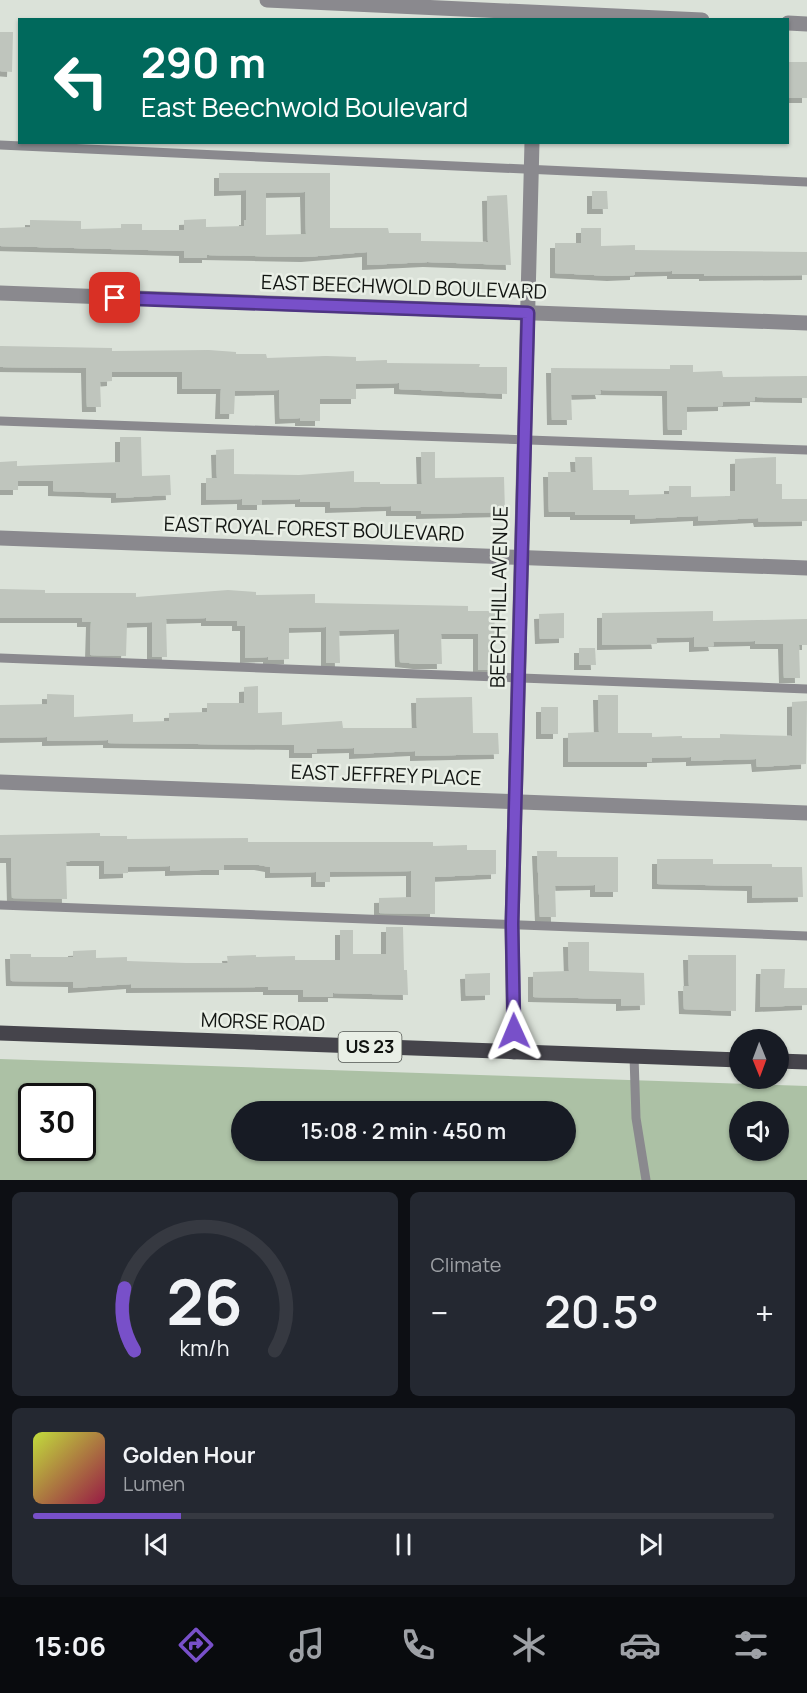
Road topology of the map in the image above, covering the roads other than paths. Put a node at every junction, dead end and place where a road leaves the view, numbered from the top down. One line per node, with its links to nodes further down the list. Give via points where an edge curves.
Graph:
1 (267, 0): 2 (street)
2 (535, 16): 3 (street)
3 (618, 18)
4 (789, 23): 5 (street)
5 (807, 24)
6 (532, 144): 8 (street, BEECH HILL AVENUE)
7 (0, 145): 8 (lane)
8 (531, 170): 9 (lane); 11 (street, BEECH HILL AVENUE)
9 (807, 182)
10 (0, 293): 11 (street, EAST BEECHWOLD BOULEVARD)
11 (528, 313): 12 (street, EAST BEECHWOLD BOULEVARD); 14 (street, BEECH HILL AVENUE)
12 (807, 323)
13 (0, 421): 14 (lane)
14 (524, 440): 15 (lane); 17 (street, BEECH HILL AVENUE)
15 (807, 450)
16 (0, 538): 17 (street, EAST ROYAL FOREST BOULEVARD)
17 (521, 558): 18 (street, EAST ROYAL FOREST BOULEVARD); 20 (street, BEECH HILL AVENUE)
18 (807, 568)
19 (0, 658): 20 (lane)
20 (518, 678): 21 (lane); 23 (street, BEECH HILL AVENUE)
21 (807, 689)
22 (0, 782): 23 (street, EAST JEFFREY PLACE)
23 (515, 801): 24 (street, EAST JEFFREY PLACE); 26 (street, BEECH HILL AVENUE)
24 (807, 813)
25 (0, 904): 26 (lane)
26 (512, 924): 27 (lane); 29 (street, BEECH HILL AVENUE)
27 (807, 936)
28 (0, 1033): 29 (main road, MORSE ROAD / US 23)
29 (514, 1052): 30 (main road, MORSE ROAD / US 23)
30 (634, 1056): 31 (main road, MORSE ROAD / US 23); 34 (lane, via 636,1118)
31 (729, 1059)
32 (789, 1061): 33 (main road)
33 (807, 1062)
34 (646, 1180)

